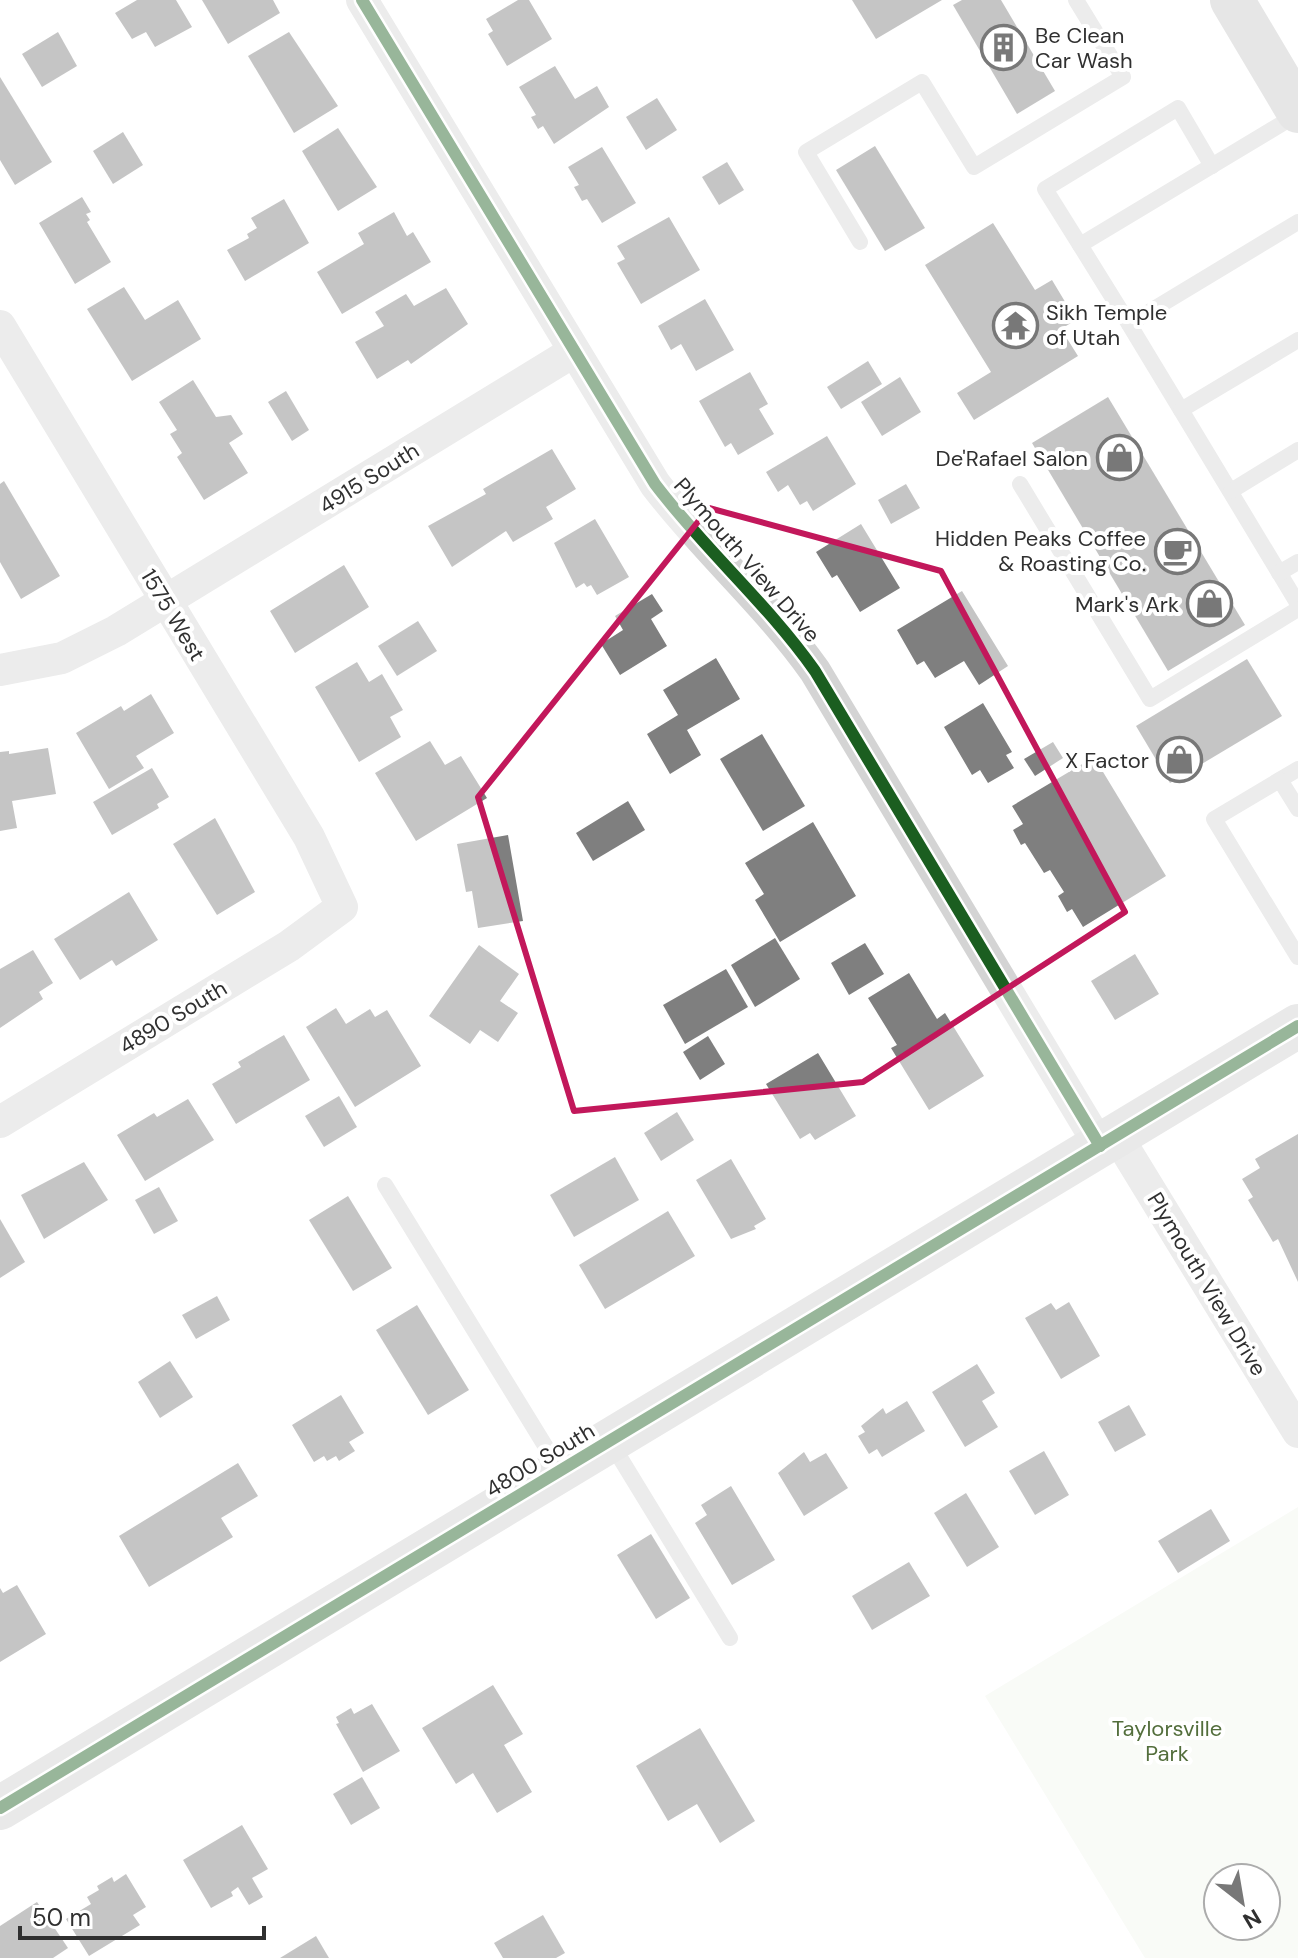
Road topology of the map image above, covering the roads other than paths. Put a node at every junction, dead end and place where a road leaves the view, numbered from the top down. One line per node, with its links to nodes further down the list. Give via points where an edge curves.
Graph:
1 (362, 0): 12 (street, Plymouth View Drive)
2 (1076, 0): 7 (lane, via 1123,77 974,167 922,82 806,152)
3 (1241, 7): 4 (main road)
4 (1294, 95): 5 (lane)
5 (1212, 166): 8 (lane); 8 (lane, via 1178,108 1045,189)
6 (1298, 222): 9 (lane)
7 (860, 242)
8 (1080, 245): 9 (lane)
9 (1129, 324): 13 (lane)
10 (0, 326): 19 (street, 1575 West)
11 (1298, 340): 13 (lane)
12 (573, 352): 19 (street, 4915 South); 29 (street, Plymouth View Drive, via 674,509 770,611 815,671)
13 (1181, 410): 16 (lane)
14 (1298, 450): 16 (lane)
15 (1020, 484): 20 (lane, via 1150,699)
16 (1231, 491): 18 (lane)
17 (1298, 562): 18 (lane)
18 (1279, 573): 20 (lane)
19 (166, 603): 21 (street, 4915 South, via 62,658); 25 (street, 1575 West, via 309,837)
20 (1298, 607)
21 (0, 670)
22 (1298, 769): 23 (lane)
23 (1280, 780): 24 (lane); 26 (lane, via 1214,819)
24 (1298, 809)
25 (342, 907): 28 (street, 4890 South, via 289,946)
26 (1298, 957)
27 (1298, 1026): 29 (street, 4800 South)
28 (0, 1122)
29 (1109, 1141): 31 (street, Plymouth View Drive); 32 (street, 4800 South)
30 (385, 1185): 33 (lane)
31 (1298, 1432)
32 (610, 1442): 33 (street, 4800 South); 34 (lane)
33 (561, 1471): 35 (street, 4800 South)
34 (730, 1638)
35 (0, 1808)

